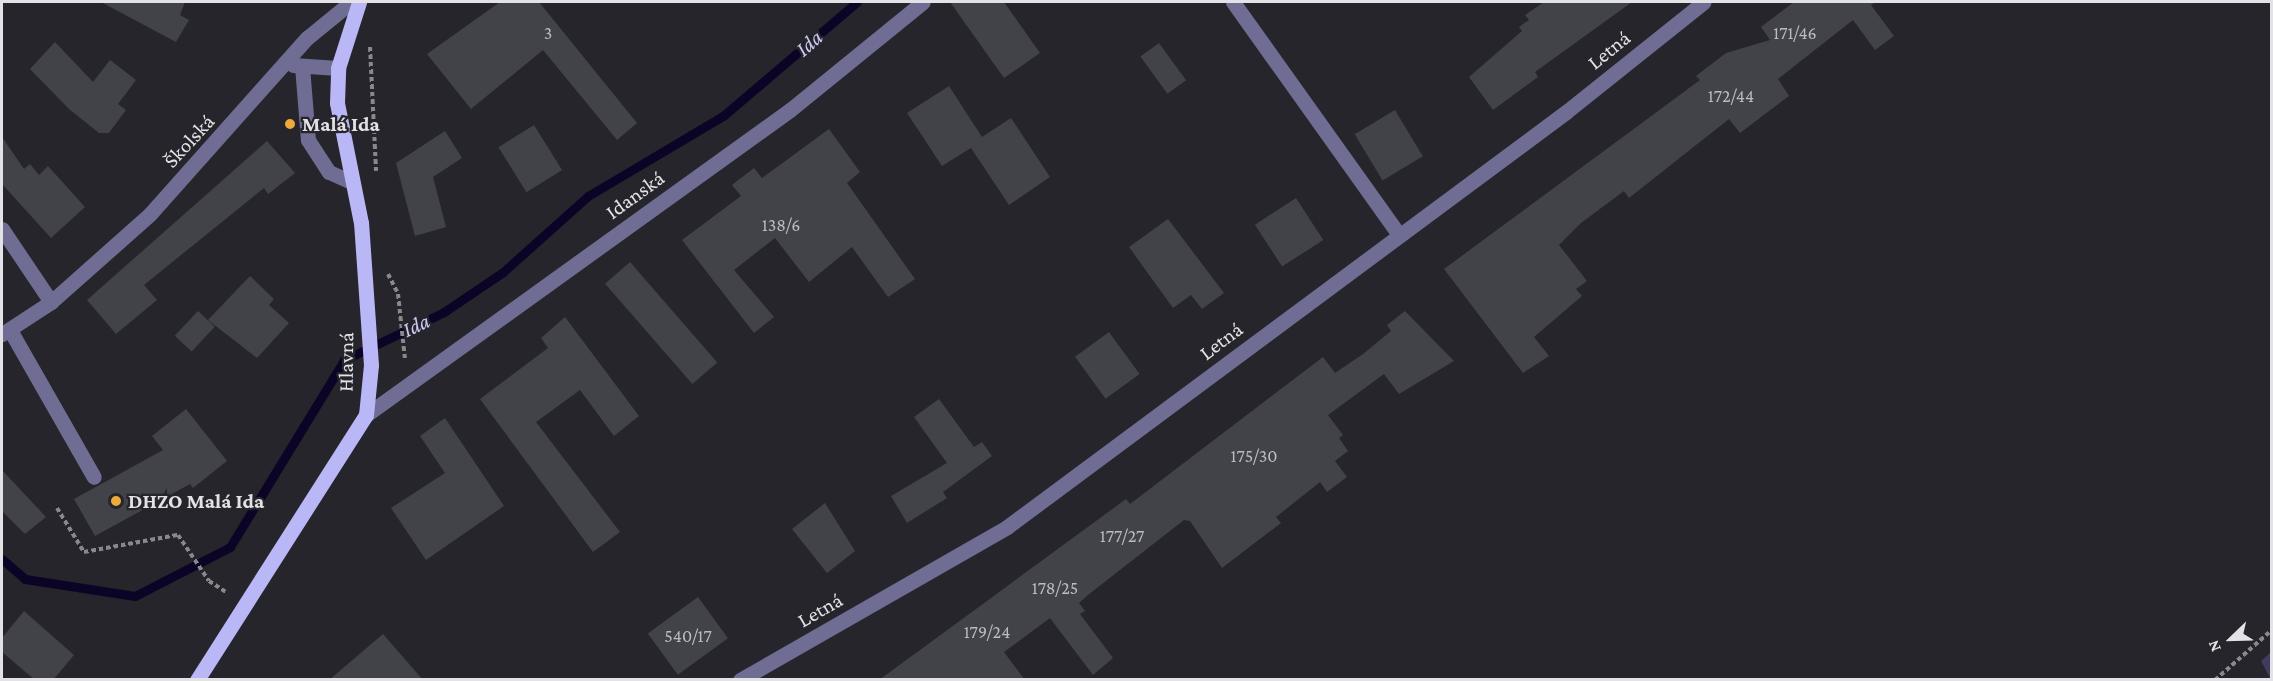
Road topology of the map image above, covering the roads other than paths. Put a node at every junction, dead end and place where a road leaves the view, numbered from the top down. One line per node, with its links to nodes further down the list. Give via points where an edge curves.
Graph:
1 (351, 2): 6 (street, Školská, via 307,38)
2 (359, 2): 7 (main road, Hlavná)
3 (923, 2): 13 (street, Idanská, via 790,110)
4 (1233, 2): 10 (street)
5 (1704, 2): 10 (street, Letná)
6 (295, 65): 7 (street); 8 (street, via 308,140 329,172); 11 (street, Školská, via 150,214)
7 (338, 68): 8 (main road, Hlavná, via 341,140)
8 (349, 181): 13 (main road, Hlavná, via 362,224 371,365)
9 (2, 229): 11 (street)
10 (1400, 235): 16 (street, Letná, via 1007,527)
11 (51, 302): 12 (street, Školská)
12 (6, 332): 14 (street)
13 (366, 415): 15 (main road, Hlavná)
14 (94, 477)
15 (197, 680)
16 (740, 680)

